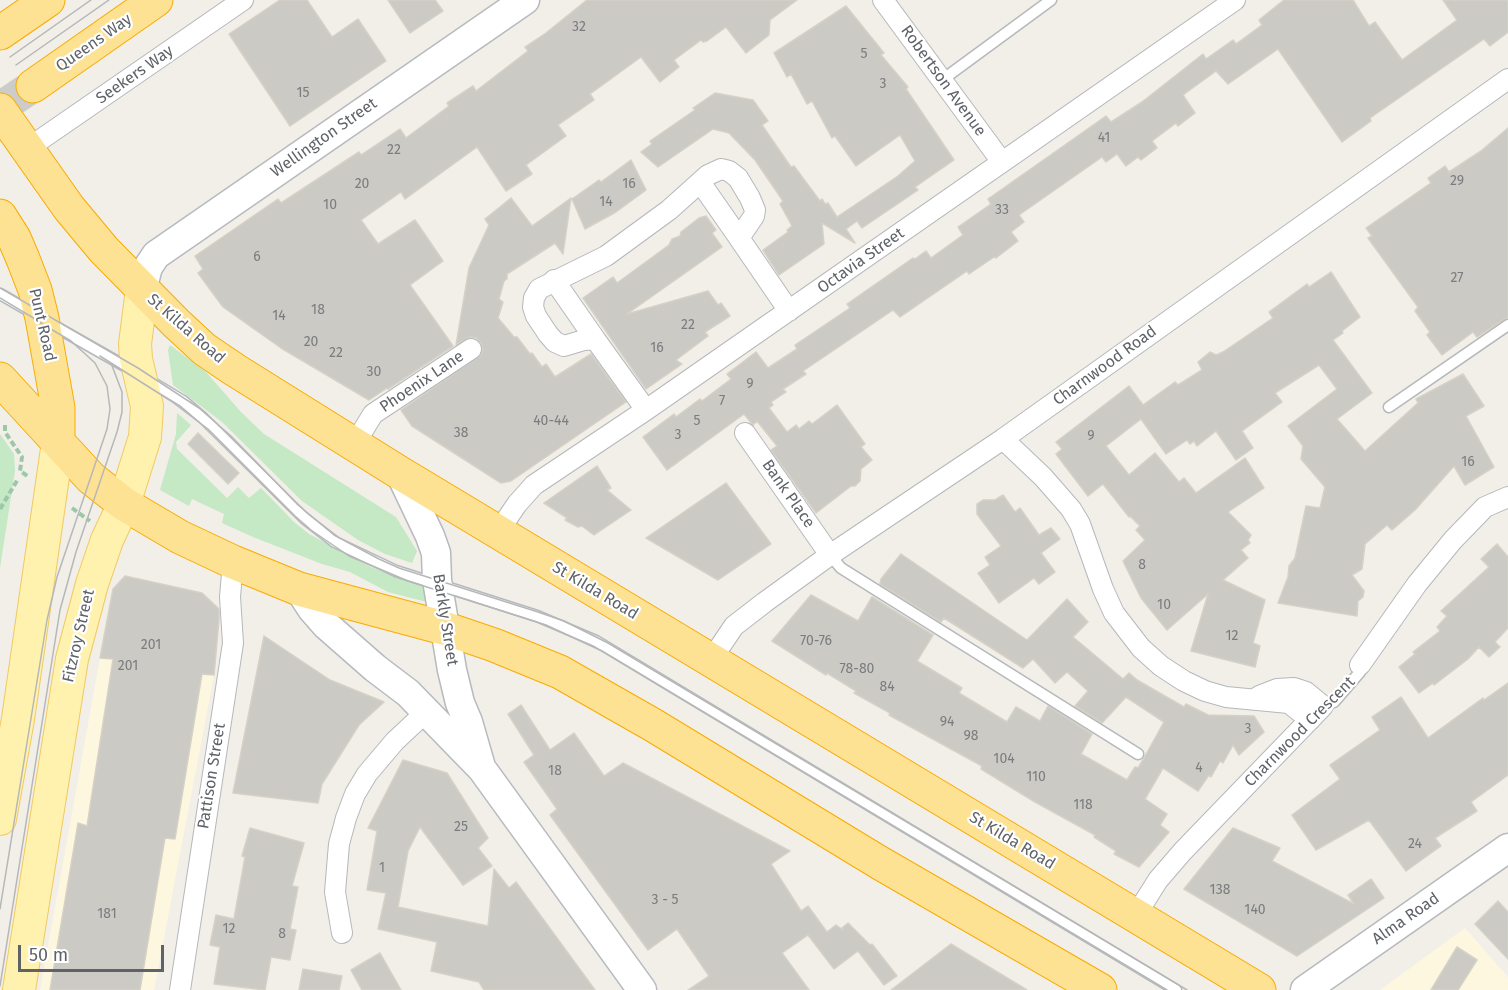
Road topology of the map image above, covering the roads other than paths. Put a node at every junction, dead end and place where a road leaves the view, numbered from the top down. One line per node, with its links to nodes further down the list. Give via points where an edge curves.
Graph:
1 (48, 0): 8 (highway)
2 (156, 0): 11 (highway, Queens Way)
3 (243, 0): 12 (street, Seekers Way)
4 (525, 0): 18 (main road, Wellington Street, via 156,255)
5 (883, 0): 10 (street, Robertson Avenue)
6 (1051, 0): 10 (lane)
7 (1235, 0): 13 (street, Octavia Street)
8 (0, 33)
9 (1508, 79): 30 (street, Charnwood Road)
10 (942, 80): 13 (street, Robertson Avenue)
11 (33, 86)
12 (14, 131): 18 (highway, St Kilda Road, via 69,208)
13 (1002, 162): 20 (street, Octavia Street)
14 (700, 182): 16 (street); 16 (street, via 721,169 738,178 755,213); 17 (street, via 625,243)
15 (0, 216): 21 (highway, Punt Road, via 27,268)
16 (739, 238): 20 (street)
17 (554, 280): 23 (street); 23 (street, via 539,289 534,298 543,327 560,345)
18 (142, 290): 25 (main road, Fitzroy Street, via 135,336); 32 (highway, St Kilda Road, via 204,349)
19 (0, 294): 21 (lane)
20 (789, 311): 28 (street, Octavia Street)
21 (42, 318): 25 (lane); 31 (highway, Punt Road, via 58,408)
22 (1508, 325): 27 (lane)
23 (595, 339): 28 (street)
24 (471, 349): 32 (street, Phoenix Lane, via 373,414)
25 (140, 374): 35 (main road, Fitzroy Street, via 147,427); 39 (lane, via 203,418 304,518 335,542 396,571)
26 (0, 379): 31 (highway)
27 (1389, 407)
28 (646, 410): 36 (street, Octavia Street, via 534,485)
29 (745, 434): 37 (street, Bank Place)
30 (1003, 440): 37 (street, Charnwood Road); 45 (street, via 1071,509 1110,605 1126,631 1161,666 1184,681 1226,697 1245,698 1294,688 1306,692)
31 (58, 442): 35 (highway, via 91,478); 48 (main road)
32 (354, 445): 33 (highway, St Kilda Road)
33 (400, 473): 36 (highway, St Kilda Road); 39 (main road, Barkly Street, via 430,536 436,554)
34 (1508, 497): 43 (street, Charnwood Crescent, via 1485,507 1443,551)
35 (124, 504): 38 (highway); 52 (main road, Fitzroy Street, via 92,584 72,659)
36 (498, 532): 42 (highway, St Kilda Road)
37 (830, 555): 42 (street, Charnwood Road, via 734,626); 46 (lane, via 841,568)
38 (233, 562): 40 (highway); 53 (street, Pattison Street, via 233,643)
39 (437, 584): 41 (main road, Barkly Street); 56 (lane, via 537,616 596,641)
40 (299, 589): 41 (highway); 44 (main road, Barkly Street, via 326,625)
41 (444, 628): 47 (main road, Barkly Street, via 458,695); 55 (highway, via 549,668 599,694)
42 (711, 660): 50 (highway, St Kilda Road)
43 (1360, 665): 45 (lane, Charnwood Crescent, via 1360,672 1334,702)
44 (426, 712): 47 (main road, Barkly Street); 51 (street, via 395,741 355,794 339,844 334,892)
45 (1317, 713): 50 (street, Charnwood Crescent, via 1171,863)
46 (1138, 754)
47 (482, 769): 54 (main road, Barkly Street)
48 (0, 819)
49 (1508, 848): 58 (main road, Alma Road)
50 (1137, 915): 57 (highway, St Kilda Road)
51 (342, 933)
52 (19, 990)
53 (180, 990)
54 (642, 990)
55 (1100, 990)
56 (1176, 990)
57 (1260, 990)
58 (1305, 990)

